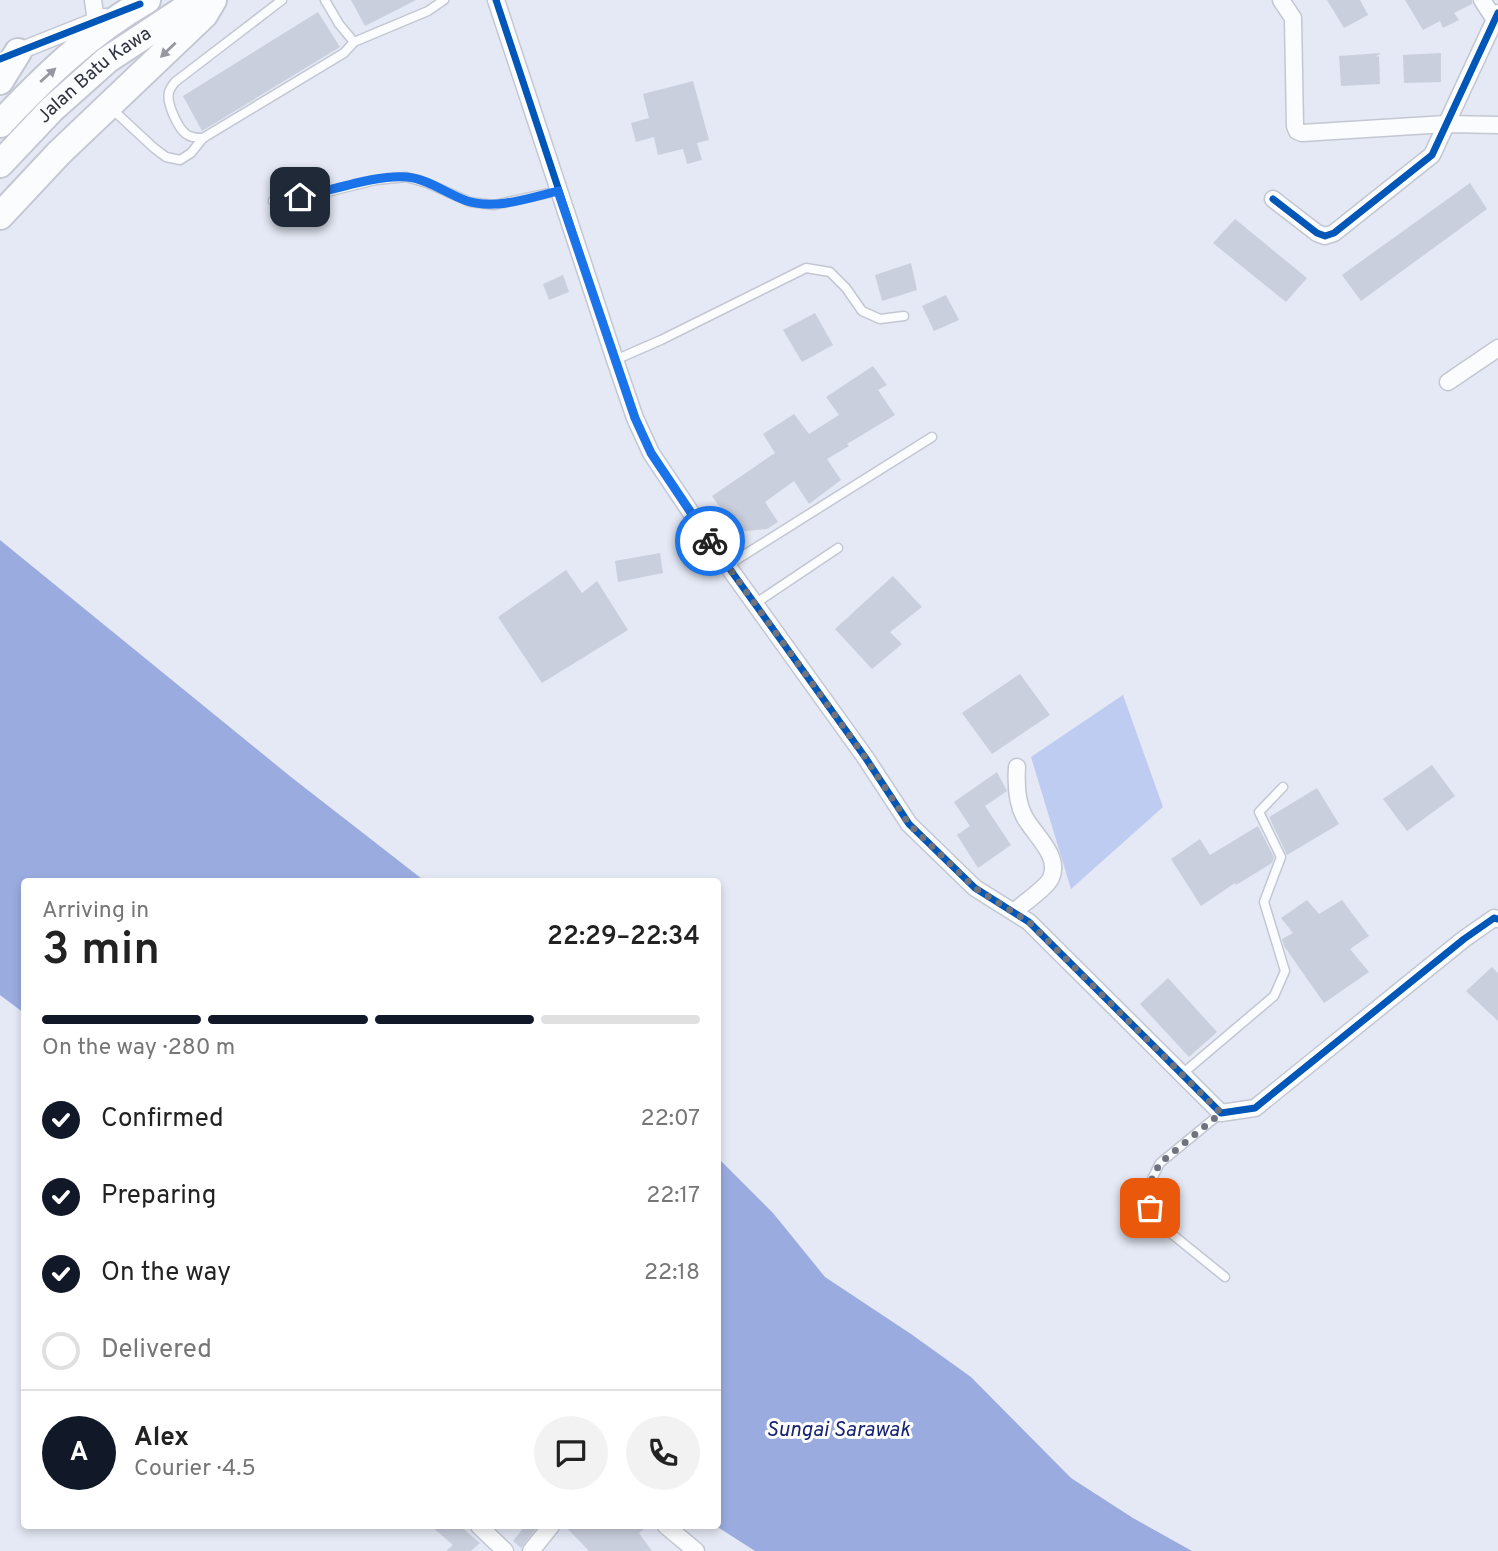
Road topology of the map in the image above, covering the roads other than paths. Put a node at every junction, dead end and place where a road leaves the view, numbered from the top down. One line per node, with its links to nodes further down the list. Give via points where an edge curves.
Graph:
1 (93, 0): 12 (street)
2 (198, 0): 21 (highway, Jalan Batu Kawa, via 107,60)
3 (213, 0): 16 (highway, one-way to 16, via 204,15)
4 (282, 0): 20 (lane, via 175,82 169,92 177,122 187,135)
5 (325, 0): 13 (lane)
6 (444, 0): 13 (lane)
7 (496, 0): 22 (street)
8 (1281, 0): 18 (street, via 1293,19 1297,131)
9 (1482, 0): 11 (street)
10 (144, 2): 12 (street); 17 (highway, Jalan Batu Kawa, one-way to 10, via 87,41)
11 (1496, 17): 18 (street)
12 (96, 21): 14 (street)
13 (354, 42): 20 (lane, via 344,53)
14 (9, 56): 15 (highway)
15 (0, 81)
16 (109, 107): 20 (lane, via 166,157 180,160); 25 (highway)
17 (0, 124)
18 (1446, 124): 19 (street); 23 (street, via 1432,155 1334,233 1317,233)
19 (1498, 125)
20 (203, 138)
21 (0, 164)
22 (558, 191): 24 (lane, via 494,205 470,202 406,177); 28 (street)
23 (1273, 199)
24 (274, 201)
25 (0, 216)
26 (904, 316): 28 (lane, via 880,319 862,311 830,272 806,268)
27 (1498, 348): 29 (street)
28 (615, 360): 32 (street, via 651,453)
29 (1448, 382)
30 (933, 437): 32 (lane)
31 (838, 548): 33 (lane)
32 (727, 565): 33 (street)
33 (756, 603): 36 (street, via 909,824 975,888)
34 (1017, 767): 36 (street, via 1023,815 1049,851 1053,868 1051,880)
35 (1283, 787): 38 (lane, via 1259,812 1281,857 1264,902 1285,971 1274,996)
36 (1015, 911): 38 (street)
37 (1498, 919): 39 (street, via 1464,939 1255,1108)
38 (1182, 1074): 39 (street)
39 (1221, 1113): 40 (lane, via 1160,1163 1144,1195 1157,1222)
40 (1225, 1277)
41 (482, 1529): 44 (street)
42 (549, 1529): 45 (street)
43 (670, 1529): 46 (street)
44 (505, 1551)
45 (531, 1551)
46 (696, 1551)

